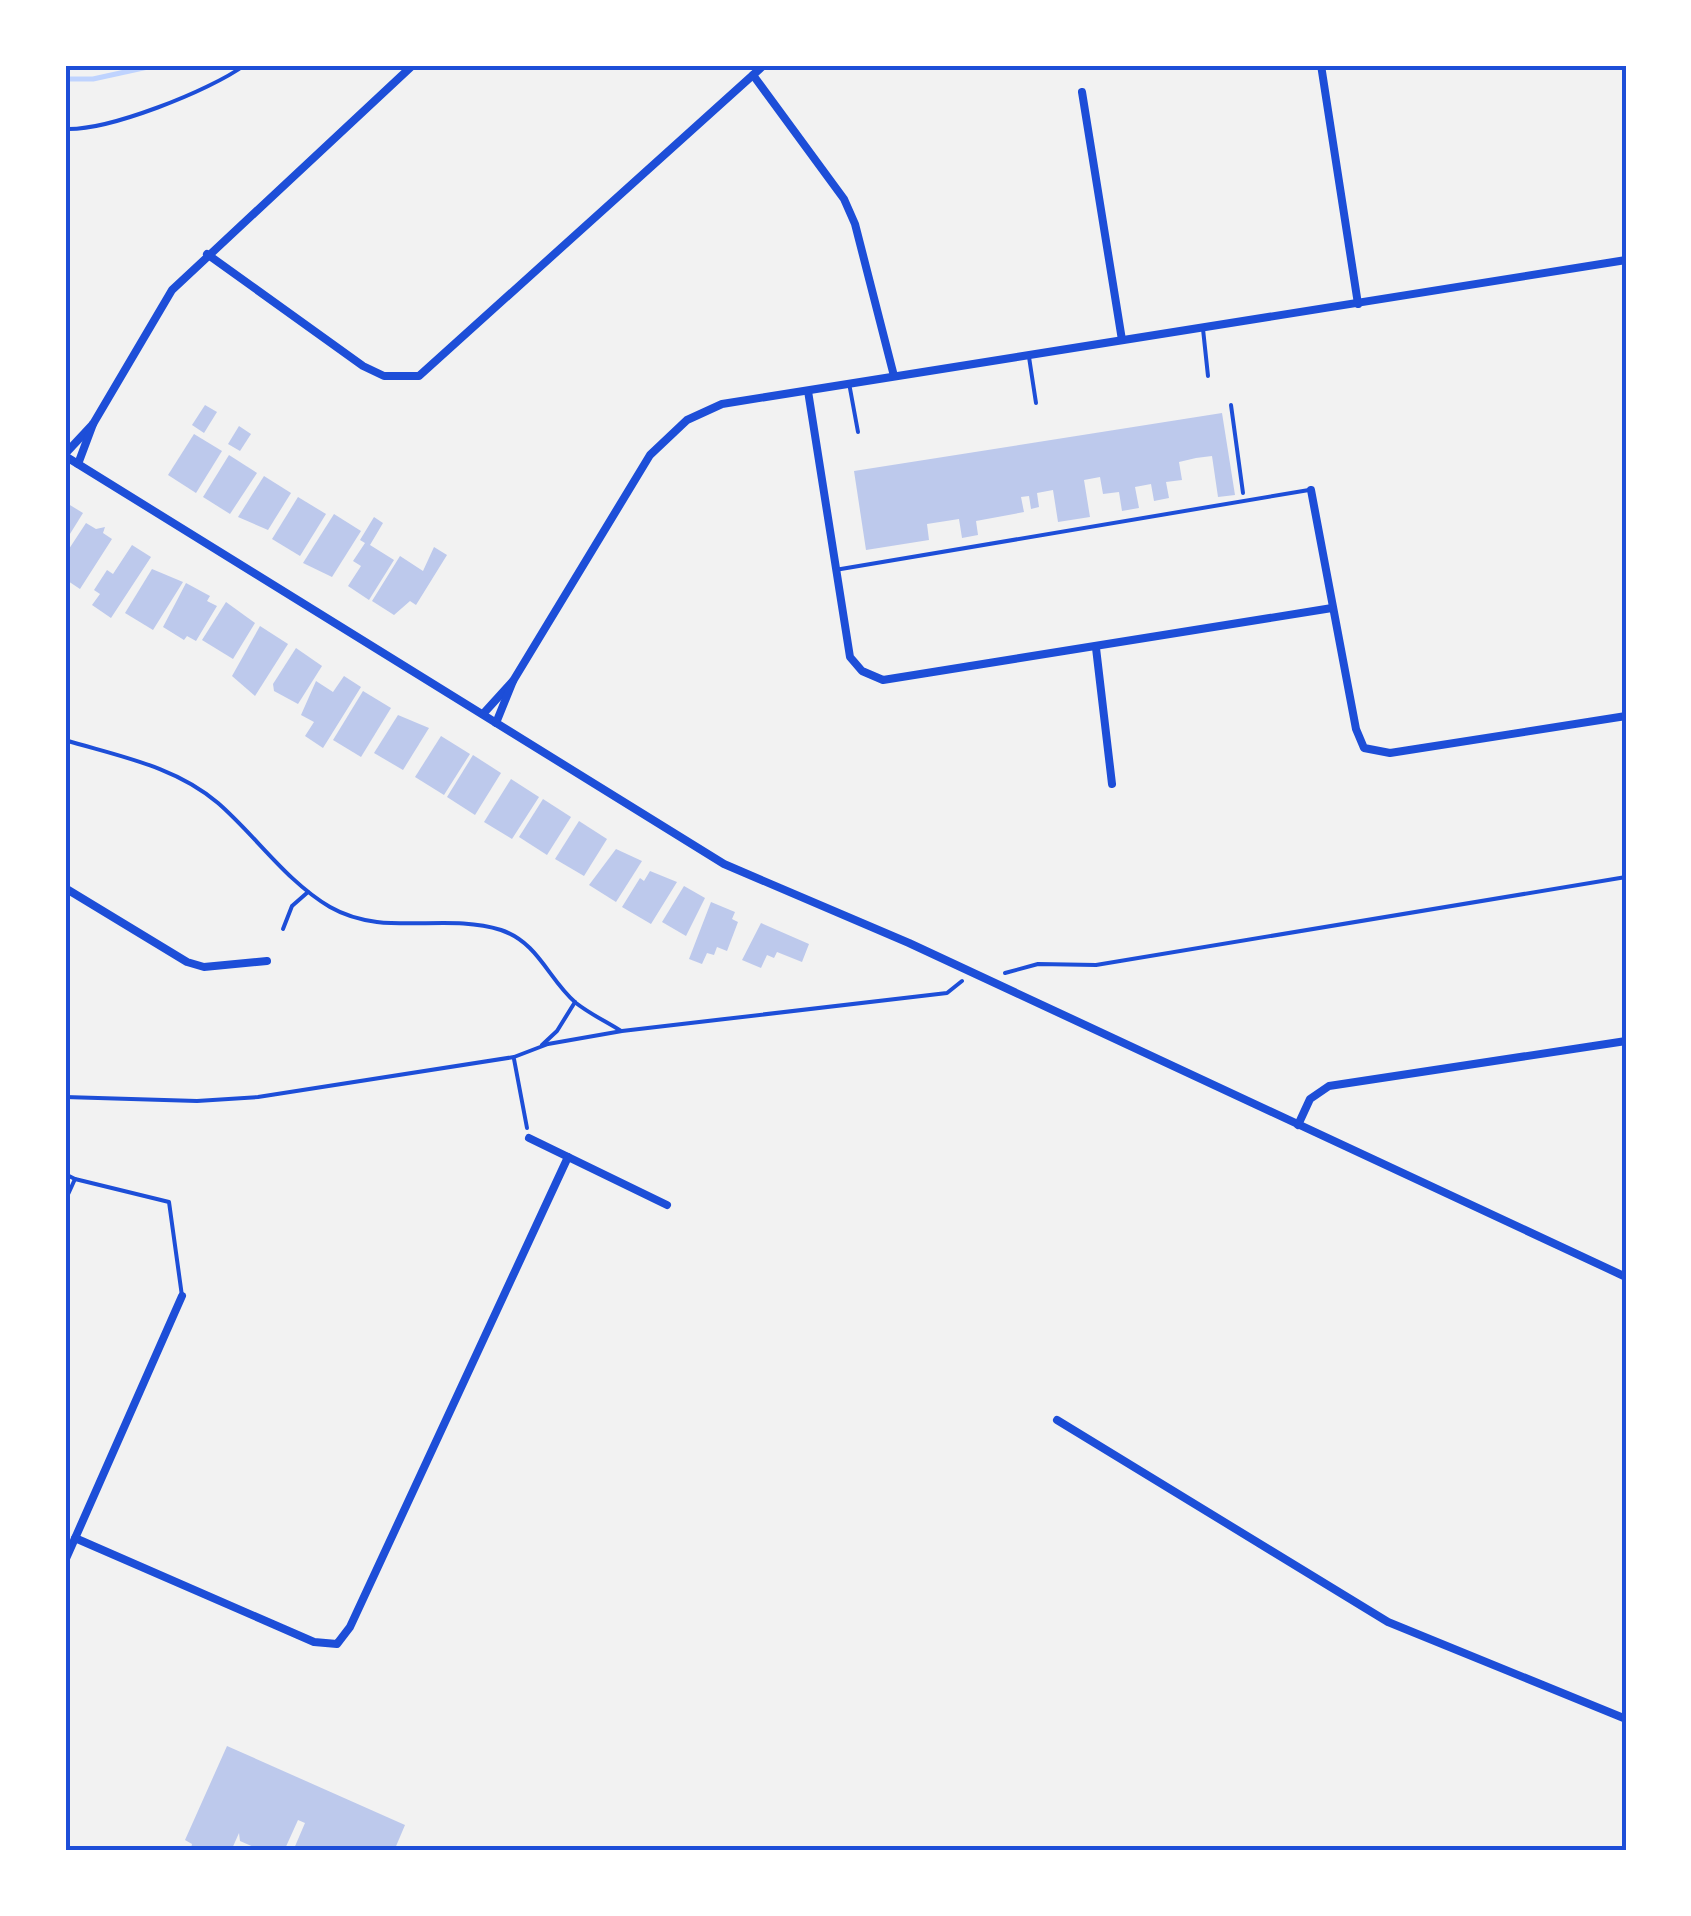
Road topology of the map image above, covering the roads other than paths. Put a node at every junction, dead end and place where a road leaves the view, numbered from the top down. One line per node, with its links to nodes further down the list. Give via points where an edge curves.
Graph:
1 (413, 65): 6 (street)
2 (764, 65): 4 (street)
3 (1321, 65): 8 (street)
4 (753, 75): 6 (street, via 419,376 384,376 363,366); 12 (street, via 844,200)
5 (1082, 92): 10 (street)
6 (207, 254): 17 (street, via 172,290)
7 (1626, 260): 8 (street)
8 (1358, 304): 9 (street)
9 (1202, 329): 10 (street); 13 (lane)
10 (1122, 340): 11 (street)
11 (1030, 357): 12 (street); 16 (lane)
12 (894, 376): 14 (street)
13 (1208, 376)
14 (849, 384): 15 (street); 18 (lane)
15 (808, 391): 22 (street); 25 (street, via 722,404 667,435)
16 (1036, 404)
17 (93, 424): 19 (street); 20 (street)
18 (858, 432)
19 (65, 455): 20 (street)
20 (78, 464): 26 (street)
21 (1312, 490): 22 (lane); 23 (street)
22 (835, 570): 24 (street, via 850,656 862,671 883,680)
23 (1332, 608): 24 (street); 27 (street, via 1364,748 1390,754)
24 (1096, 648): 29 (street)
25 (512, 681): 26 (street); 28 (street)
26 (482, 714): 28 (street)
27 (1626, 716)
28 (496, 723): 33 (street, via 724,864)
29 (1112, 784)
30 (65, 888): 31 (street, via 187,962 204,967)
31 (266, 961)
32 (1626, 1042): 33 (street, via 1329,1086 1310,1099)
33 (1298, 1125): 40 (street)
34 (529, 1138): 35 (street)
35 (568, 1158): 39 (street); 43 (street, via 337,1644 314,1642)
36 (65, 1174): 37 (lane)
37 (76, 1179): 38 (lane); 41 (lane, via 168,1202)
38 (65, 1201)
39 (667, 1205)
40 (1626, 1278)
41 (182, 1296): 43 (street)
42 (1057, 1420): 45 (street, via 1388,1622)
43 (76, 1538): 44 (street)
44 (65, 1561)
45 (1626, 1719)

